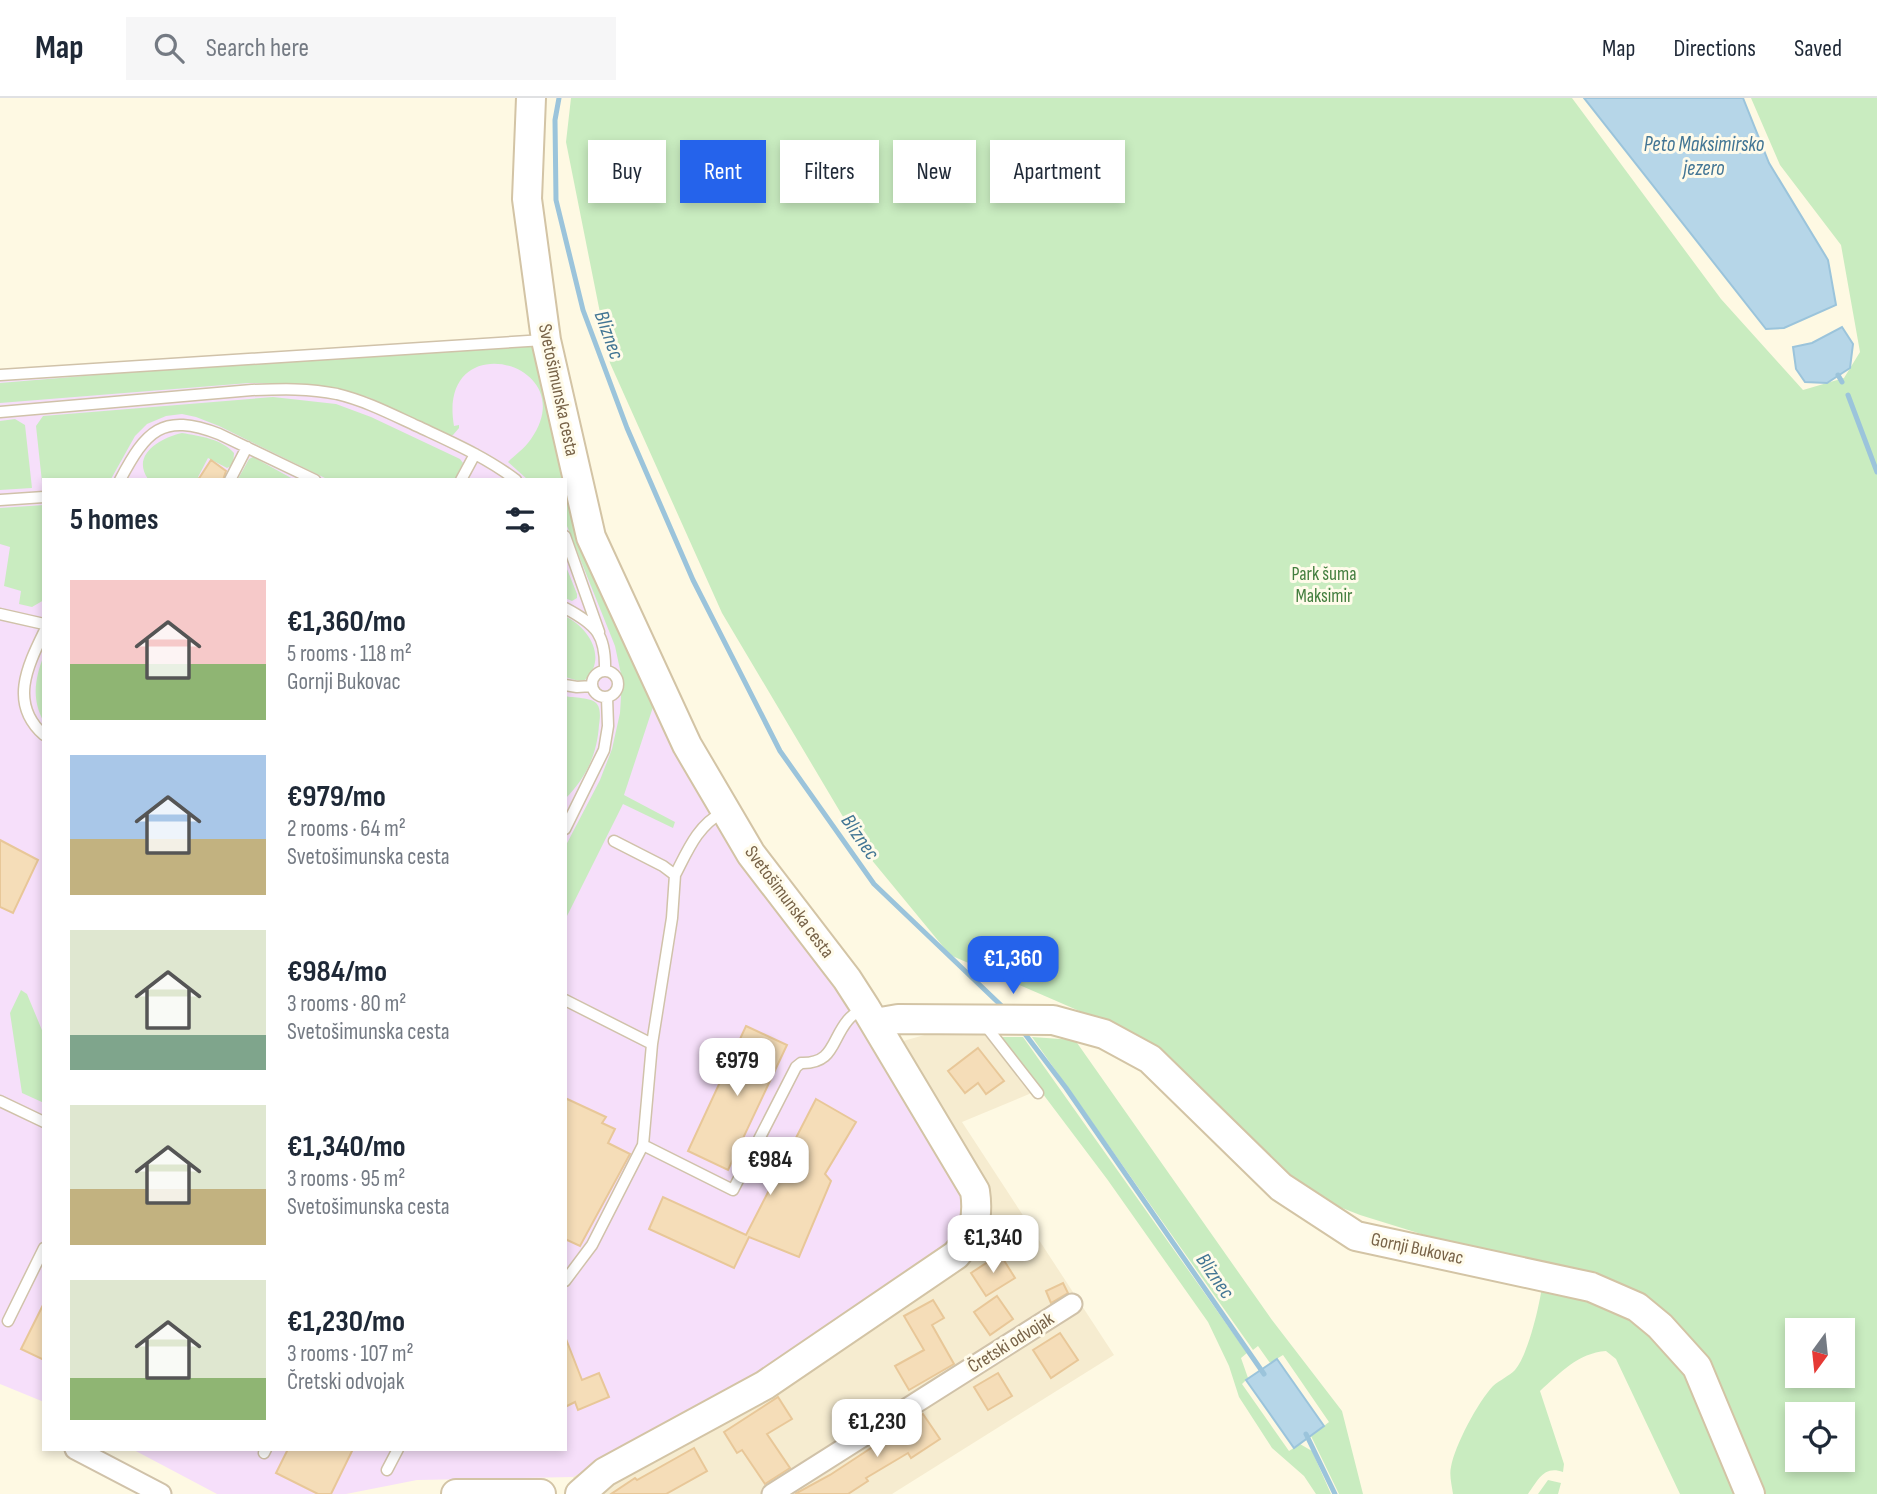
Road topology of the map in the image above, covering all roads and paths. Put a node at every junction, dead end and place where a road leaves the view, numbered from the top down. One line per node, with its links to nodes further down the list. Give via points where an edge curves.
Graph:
1 (531, 98): 2 (street, Svetošimunska cesta, via 527,199)
2 (546, 340): 3 (lane); 25 (street, Svetošimunska cesta, via 591,537 667,705)
3 (0, 375)
4 (0, 412): 6 (lane, via 252,390 316,390 365,402)
5 (247, 447): 7 (lane, via 197,427 162,428 144,439); 8 (lane); 9 (lane)
6 (475, 454): 10 (lane); 11 (lane)
7 (121, 478)
8 (231, 478)
9 (311, 478)
10 (462, 478)
11 (514, 478)
12 (42, 497): 13 (lane)
13 (0, 500)
14 (567, 542): 18 (lane)
15 (567, 609): 18 (lane, via 589,620)
16 (0, 614): 17 (lane)
17 (42, 624)
18 (598, 632): 20 (lane, via 606,651)
19 (42, 637): 24 (lane, via 23,691 27,709)
20 (606, 671): 22 (lane, via 597,674); 23 (lane, via 618,685)
21 (567, 685): 22 (lane)
22 (593, 686): 23 (lane, via 596,693)
23 (607, 697): 26 (lane, via 604,750)
24 (42, 732)
25 (726, 810): 28 (lane, via 696,834); 30 (street, Svetošimunska cesta, via 751,854)
26 (567, 825)
27 (614, 841): 28 (lane)
28 (675, 874): 32 (lane)
29 (567, 1001): 32 (lane)
30 (870, 1015): 31 (street, Gornji Bukovac); 36 (lane, via 849,1019 825,1058 796,1068 733,1189); 47 (street, Svetošimunska cesta, via 975,1191 975,1226 968,1242 956,1255 765,1385 605,1472)
31 (987, 1020): 33 (lane); 49 (street, Gornji Bukovac, via 1053,1020 1104,1034 1150,1059 1281,1187 1356,1236 1591,1287 1637,1307 1697,1367)
32 (652, 1044): 36 (lane)
33 (1038, 1093)
34 (0, 1101): 35 (lane)
35 (42, 1121)
36 (643, 1145): 38 (lane, via 592,1245)
37 (42, 1252): 40 (lane)
38 (567, 1279)
39 (1072, 1304): 48 (street, Čretski odvojak)
40 (8, 1321)
41 (79, 1451): 44 (street)
42 (397, 1451): 43 (lane)
43 (387, 1469)
44 (160, 1494)
45 (464, 1494): 46 (street)
46 (541, 1494)
47 (580, 1494)
48 (772, 1494)
49 (1750, 1494)

